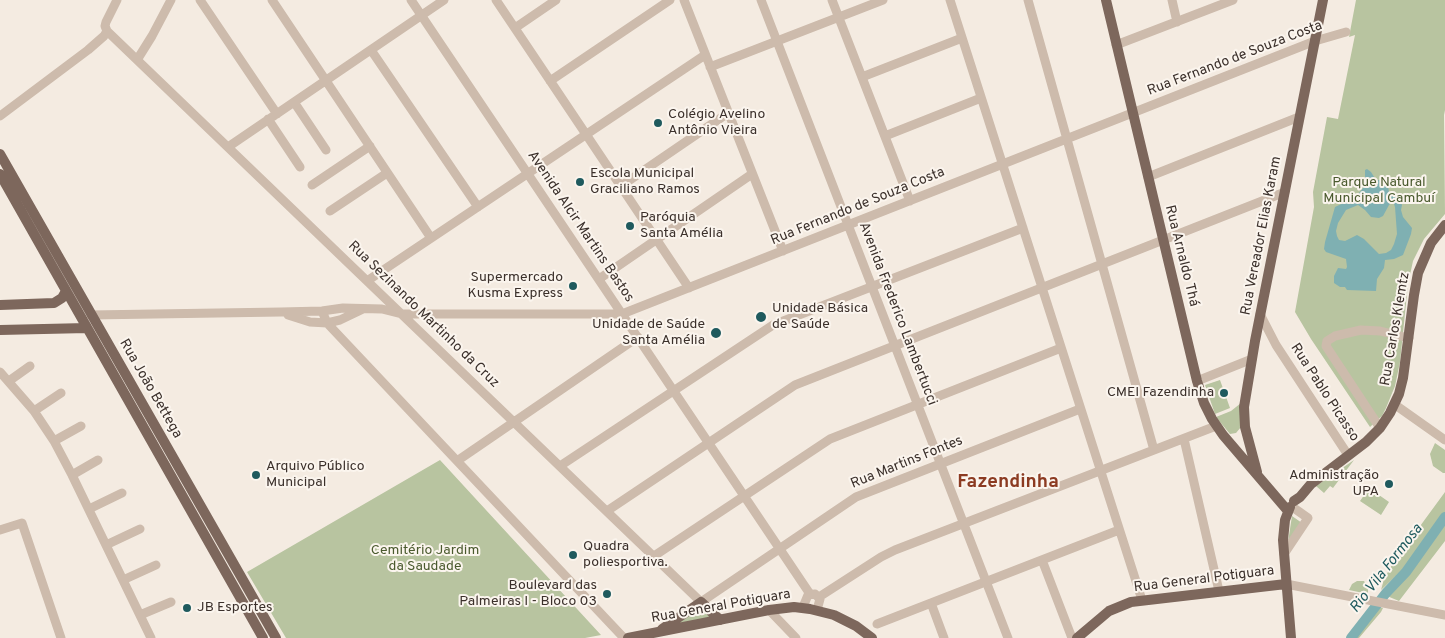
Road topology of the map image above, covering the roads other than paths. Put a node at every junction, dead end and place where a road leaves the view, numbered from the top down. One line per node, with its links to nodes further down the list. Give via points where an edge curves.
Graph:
1 (117, 0): 24 (street, via 106,22)
2 (171, 0): 32 (street)
3 (200, 0): 41 (street)
4 (272, 0): 35 (street)
5 (411, 0): 20 (street, Avenida Alcir Martins Bastos)
6 (444, 0): 20 (street)
7 (496, 0): 23 (street)
8 (556, 0): 23 (street)
9 (670, 0): 36 (street)
10 (684, 0): 31 (street)
11 (761, 0): 27 (street, Avenida Frederico Lambertucci)
12 (832, 0): 21 (street)
13 (883, 0): 21 (street)
14 (950, 0): 26 (street)
15 (1028, 0): 47 (street)
16 (1106, 0): 29 (main road, Rua Arnaldo Thá)
17 (1172, 0): 22 (street)
18 (1233, 0): 22 (street)
19 (1323, 0): 28 (main road, Rua Vereador Elias Karam)
20 (421, 15): 30 (street); 56 (street, Avenida Alcir Martins Bastos)
21 (839, 17): 27 (street); 34 (street)
22 (1177, 22): 29 (street)
23 (515, 28): 36 (street)
24 (107, 31): 32 (street, Rua Sezinando Martinho da Cruz); 42 (street, via 88,50)
25 (1346, 32): 28 (street, Rua Fernando de Souza Costa)
26 (962, 38): 34 (street); 37 (street)
27 (777, 41): 33 (street); 65 (street, Avenida Frederico Lambertucci)
28 (1315, 41): 40 (street, Rua Fernando de Souza Costa); 43 (main road, Rua Vereador Elias Karam)
29 (1116, 45): 40 (main road, Rua Arnaldo Thá)
30 (371, 50): 35 (street); 63 (street)
31 (706, 55): 33 (street); 45 (street)
32 (137, 60): 49 (street, Rua Sezinando Martinho da Cruz)
33 (710, 68): 39 (street)
34 (862, 77): 46 (street)
35 (326, 80): 38 (street); 48 (street)
36 (550, 81): 45 (street)
37 (981, 98): 46 (street); 52 (street)
38 (294, 102): 41 (street); 50 (street)
39 (728, 113): 57 (street); 60 (street)
40 (1133, 113): 47 (street, Rua Fernando de Souza Costa); 58 (main road, Rua Arnaldo Thá)
41 (276, 114): 44 (street)
42 (0, 116)
43 (1300, 117): 58 (street); 61 (main road, Rua Vereador Elias Karam)
44 (268, 120): 49 (street); 53 (street)
45 (586, 134): 56 (street); 60 (street)
46 (885, 136): 62 (street)
47 (1067, 139): 52 (street, Rua Fernando de Souza Costa); 73 (street)
48 (370, 146): 54 (street); 59 (street)
49 (228, 147): 75 (street, Rua Sezinando Martinho da Cruz)
50 (326, 150)
51 (0, 154): 70 (main road, Rua João Bettega)
52 (1002, 164): 62 (street, Rua Fernando de Souza Costa); 67 (street)
53 (300, 167)
54 (387, 172): 64 (street); 68 (street)
55 (0, 174): 70 (main road, Rua João Bettega)
56 (528, 174): 63 (street); 74 (street, Avenida Alcir Martins Bastos)
57 (752, 174): 69 (street); 72 (street)
58 (1148, 177): 71 (main road, Rua Arnaldo Thá)
59 (312, 185)
60 (621, 186): 69 (street)
61 (1285, 192): 71 (street); 86 (main road, Rua Vereador Elias Karam)
62 (910, 201): 65 (street, Rua Fernando de Souza Costa)
63 (478, 206): 68 (street)
64 (330, 211)
65 (848, 225): 72 (street, Rua Fernando de Souza Costa); 76 (street, Avenida Frederico Lambertucci)
66 (1445, 225): 92 (main road, Rua Carlos Klemtz, via 1421,263)
67 (1023, 228): 76 (street); 78 (street)
68 (431, 238): 75 (street)
69 (657, 239): 74 (street); 77 (street)
70 (43, 240): 79 (main road, Rua João Bettega); 87 (main road, Rua João Bettega)
71 (1163, 240): 73 (street); 102 (main road, Rua Arnaldo Thá)
72 (783, 251): 77 (street, Rua Fernando de Souza Costa)
73 (1102, 264): 78 (street); 119 (street)
74 (599, 279): 85 (street, Avenida Alcir Martins Bastos)
75 (367, 281): 84 (street, Rua Sezinando Martinho da Cruz)
76 (872, 287): 96 (street, Avenida Frederico Lambertucci); 103 (street, via 774,325)
77 (689, 288): 85 (street, Rua Fernando de Souza Costa)
78 (1042, 288): 96 (street); 97 (street)
79 (66, 291): 80 (main road, via 54,303); 89 (main road, Rua João Bettega)
80 (0, 305)
81 (363, 309): 82 (street, Rua Fernando de Souza Costa); 84 (street, Rua Fernando de Souza Costa); 88 (street, Rua Fernando de Souza Costa)
82 (322, 311): 83 (street, Rua Fernando de Souza Costa); 88 (street)
83 (281, 312): 87 (street, Rua Fernando de Souza Costa); 88 (street, Rua Fernando de Souza Costa, via 310,322)
84 (402, 314): 85 (street, Rua Fernando de Souza Costa); 109 (street, Rua Sezinando Martinho da Cruz)
85 (622, 314): 91 (street, Avenida Alcir Martins Bastos)
86 (1260, 314): 93 (main road, Rua Vereador Elias Karam); 95 (street, Rua Pablo Picasso)
87 (91, 315): 94 (main road, Rua João Bettega)
88 (327, 323): 122 (street)
89 (87, 328): 90 (main road); 94 (main road, Rua João Bettega)
90 (0, 330)
91 (638, 337): 103 (street, Avenida Alcir Martins Bastos); 109 (street)
92 (1409, 338): 106 (main road, Rua Carlos Klemtz, via 1403,378); 113 (street, via 1361,330 1326,341 1326,346)
93 (1255, 341): 95 (street, Rua Pablo Picasso, via 1266,337); 98 (main road, Rua Vereador Elias Karam)
94 (102, 344): 133 (main road, Rua João Bettega)
95 (1276, 345): 120 (street, Rua Pablo Picasso)
96 (894, 346): 105 (street, Avenida Frederico Lambertucci); 118 (street, via 795,385)
97 (1061, 348): 105 (street); 107 (street)
98 (1252, 359): 102 (street); 112 (main road, Rua Vereador Elias Karam, via 1244,406)
99 (30, 366): 101 (street)
100 (0, 372): 101 (street)
101 (9, 381): 108 (street)
102 (1197, 381): 111 (main road, Rua Arnaldo Thá)
103 (674, 391): 118 (street, Avenida Alcir Martins Bastos); 124 (street)
104 (61, 393): 108 (street)
105 (917, 404): 123 (street, Avenida Frederico Lambertucci); 129 (street, via 830,438)
106 (1394, 404): 113 (main road, Rua Carlos Klemtz); 116 (street)
107 (1080, 409): 123 (street, Rua Martins Fontes); 125 (street)
108 (34, 411): 117 (street)
109 (514, 422): 122 (street); 124 (street, Rua Sezinando Martinho da Cruz)
110 (81, 426): 117 (street)
111 (1216, 426): 114 (main road, Rua Arnaldo Thá); 115 (street)
112 (1245, 427): 114 (main road, via 1236,436); 127 (main road, Rua Vereador Elias Karam)
113 (1380, 428): 120 (main road, Rua Carlos Klemtz)
114 (1223, 435): 127 (main road, Rua Arnaldo Thá)
115 (1184, 438): 119 (street); 147 (street)
116 (1445, 440)
117 (54, 441): 126 (street)
118 (709, 443): 129 (street, Avenida Alcir Martins Bastos); 132 (street)
119 (1154, 450): 125 (street)
120 (1348, 455): 130 (main road, Rua Carlos Klemtz, via 1311,484)
121 (98, 460): 126 (street)
122 (457, 461): 166 (street)
123 (940, 464): 134 (street, Avenida Frederico Lambertucci); 139 (street, Rua Martins Fontes, via 856,497)
124 (560, 466): 132 (street, Rua Sezinando Martinho da Cruz)
125 (1100, 471): 134 (street); 137 (street)
126 (72, 475): 131 (street)
127 (1258, 476): 130 (main road, Rua Arnaldo Thá, via 1276,497 1287,500)
128 (122, 493): 131 (street)
129 (744, 496): 139 (street, Avenida Alcir Martins Bastos); 141 (street)
130 (1291, 506): 140 (main road, via 1284,533); 140 (street, via 1308,518)
131 (89, 509): 138 (street)
132 (607, 511): 141 (street, Rua Sezinando Martinho da Cruz)
133 (202, 519): 164 (main road, Rua João Bettega); 165 (main road, Rua João Bettega)
134 (963, 524): 145 (street, Avenida Frederico Lambertucci); 148 (street, via 890,552)
135 (0, 530): 162 (street, via 22,523)
136 (140, 530): 138 (street)
137 (1119, 530): 142 (street); 149 (street)
138 (106, 545): 144 (street)
139 (780, 548): 148 (street, Avenida Alcir Martins Bastos); 151 (street, Rua Martins Fontes)
140 (1284, 554): 146 (main road)
141 (654, 556): 151 (street, Rua Sezinando Martinho da Cruz)
142 (1042, 560): 145 (street); 171 (street)
143 (156, 565): 144 (street)
144 (123, 580): 157 (street)
145 (986, 582): 152 (street); 170 (street, Avenida Frederico Lambertucci)
146 (1286, 584): 147 (main road, Rua General Potiguara); 156 (street); 173 (main road)
147 (1219, 591): 149 (main road, Rua General Potiguara)
148 (815, 596): 153 (street, via 806,598); 155 (street, via 820,603)
149 (1142, 600): 172 (main road, Rua General Potiguara, via 1109,611)
150 (171, 602): 157 (street)
151 (702, 602): 158 (main road, Rua Sezinando Martinho da Cruz); 160 (main road, Rua Martins Fontes)
152 (931, 603): 159 (street); 169 (street)
153 (802, 607): 154 (main road, Rua General Potiguara); 155 (main road, Rua General Potiguara)
154 (769, 610): 158 (main road, Rua General Potiguara); 161 (street)
155 (817, 610): 168 (main road, Rua General Potiguara, via 850,622)
156 (1444, 614)
157 (140, 615): 163 (street)
158 (720, 620): 160 (main road, Rua General Potiguara)
159 (877, 624)
160 (657, 632): 167 (main road, Rua General Potiguara)
161 (791, 637)
162 (60, 638)
163 (152, 638)
164 (263, 638)
165 (276, 638)
166 (624, 638)
167 (628, 638)
168 (872, 638)
169 (944, 638)
170 (1007, 638)
171 (1072, 638)
172 (1077, 638)
173 (1291, 638)

